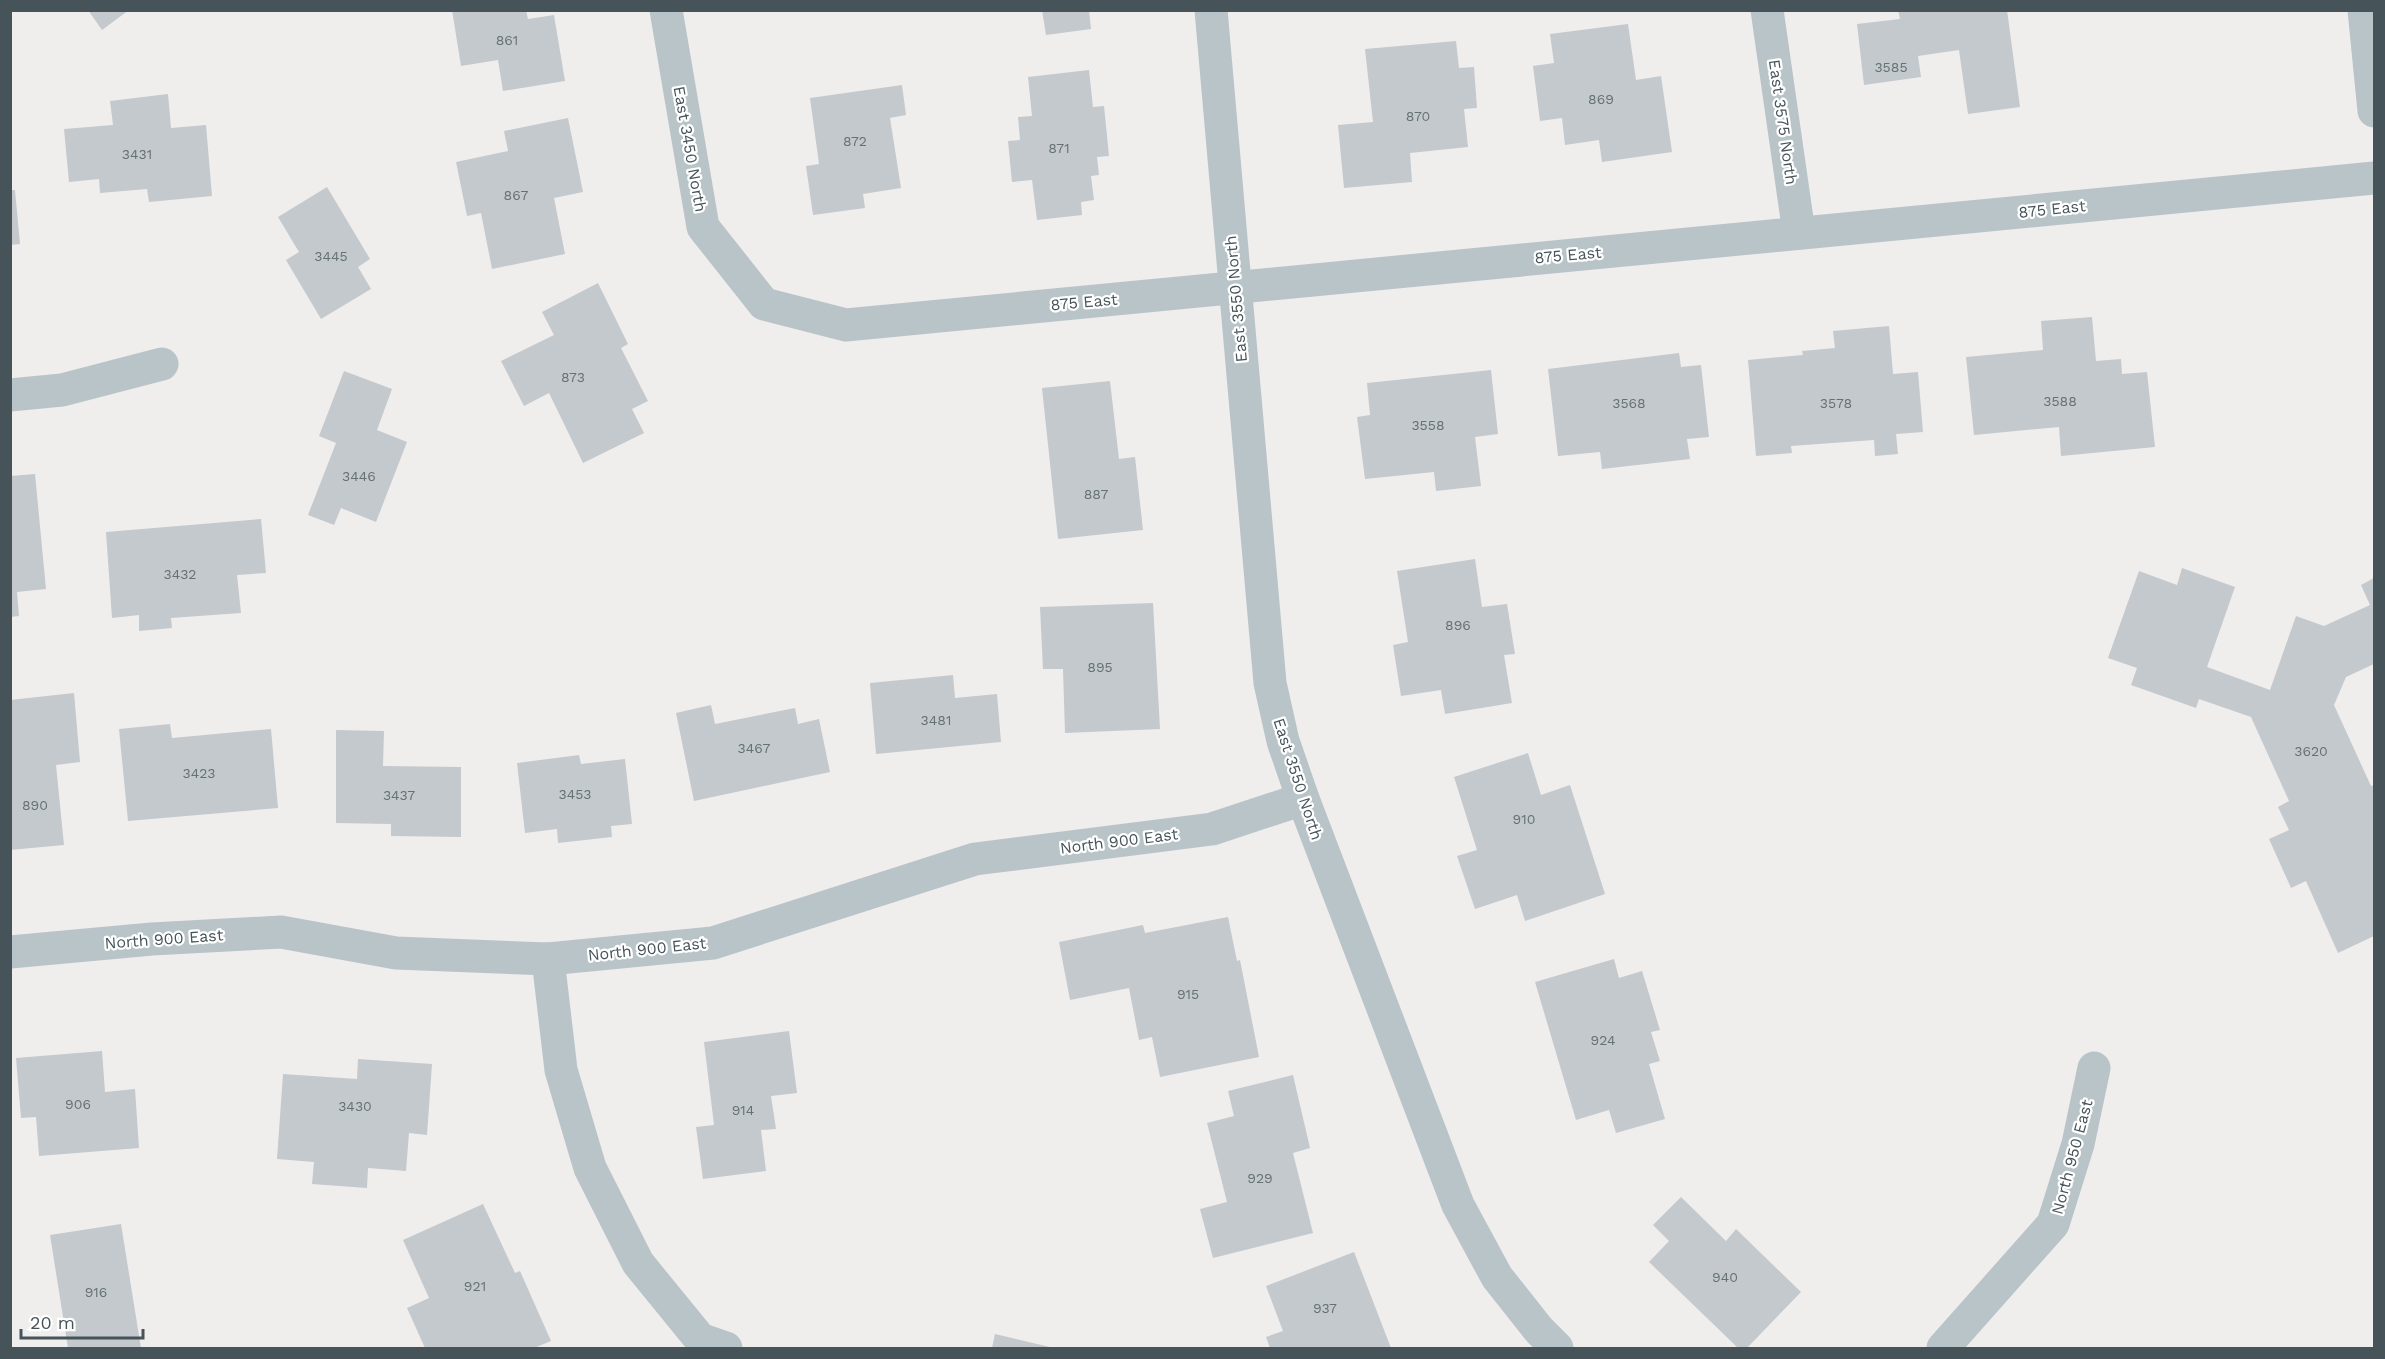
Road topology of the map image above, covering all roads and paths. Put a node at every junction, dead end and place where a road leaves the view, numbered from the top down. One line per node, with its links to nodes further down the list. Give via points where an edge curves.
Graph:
1 (666, 10): 9 (street, East 3450 North, via 703,227)
2 (1211, 10): 8 (street, East 3550 North)
3 (1767, 10): 7 (street, East 3575 North)
4 (2364, 10): 5 (street)
5 (2374, 111)
6 (2374, 178): 7 (street, 875 East)
7 (1799, 233): 8 (street, 875 East)
8 (1235, 288): 9 (street, 875 East, via 846,325); 12 (street, East 3550 North, via 1270,683 1283,741)
9 (764, 304)
10 (162, 364): 11 (street, via 62,390)
11 (10, 395)
12 (1303, 799): 14 (street, North 900 East, via 1212,830 975,859 713,943); 17 (street, East 3550 North, via 1458,1205 1497,1278)
13 (10, 952): 14 (street, North 900 East, via 281,932 396,953)
14 (548, 959): 16 (street, via 561,1070 590,1168 638,1263 700,1339)
15 (2094, 1068): 18 (street, North 950 East, via 2078,1144 2053,1224)
16 (726, 1348)
17 (1557, 1348)
18 (1943, 1348)

